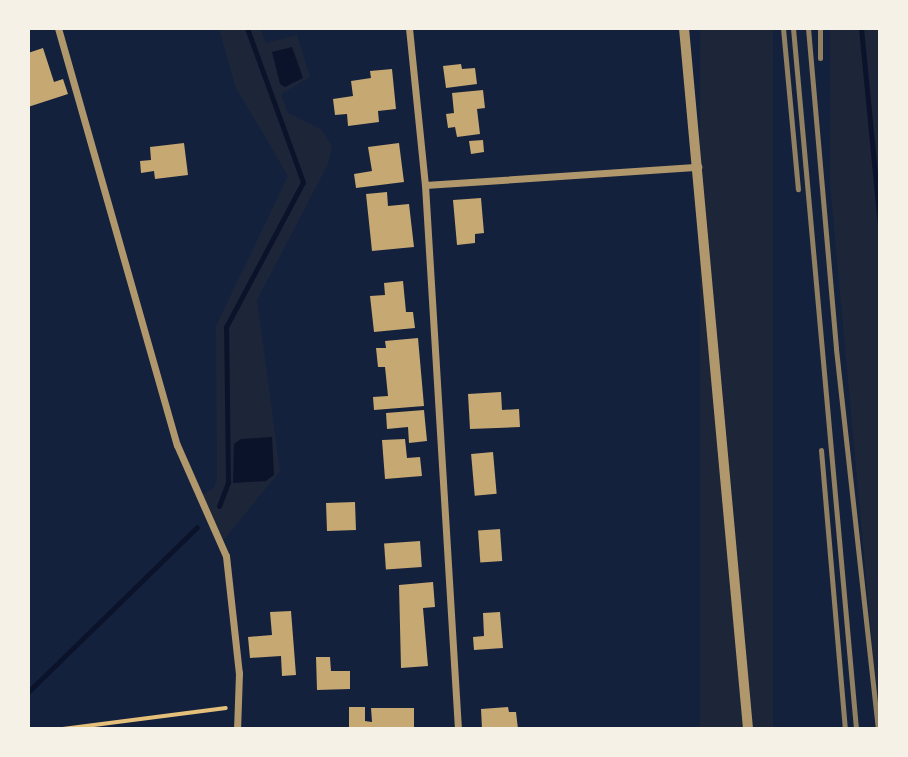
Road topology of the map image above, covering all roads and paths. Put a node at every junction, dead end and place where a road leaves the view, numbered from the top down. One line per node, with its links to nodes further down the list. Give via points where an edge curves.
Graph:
1 (58, 28): 6 (street, via 177,446 226,556)
2 (409, 28): 5 (street)
3 (684, 28): 4 (street)
4 (698, 167): 5 (street); 10 (street)
5 (425, 185): 9 (street)
6 (239, 707): 7 (path); 8 (street)
7 (63, 729)
8 (237, 729)
9 (458, 729)
10 (748, 729)

